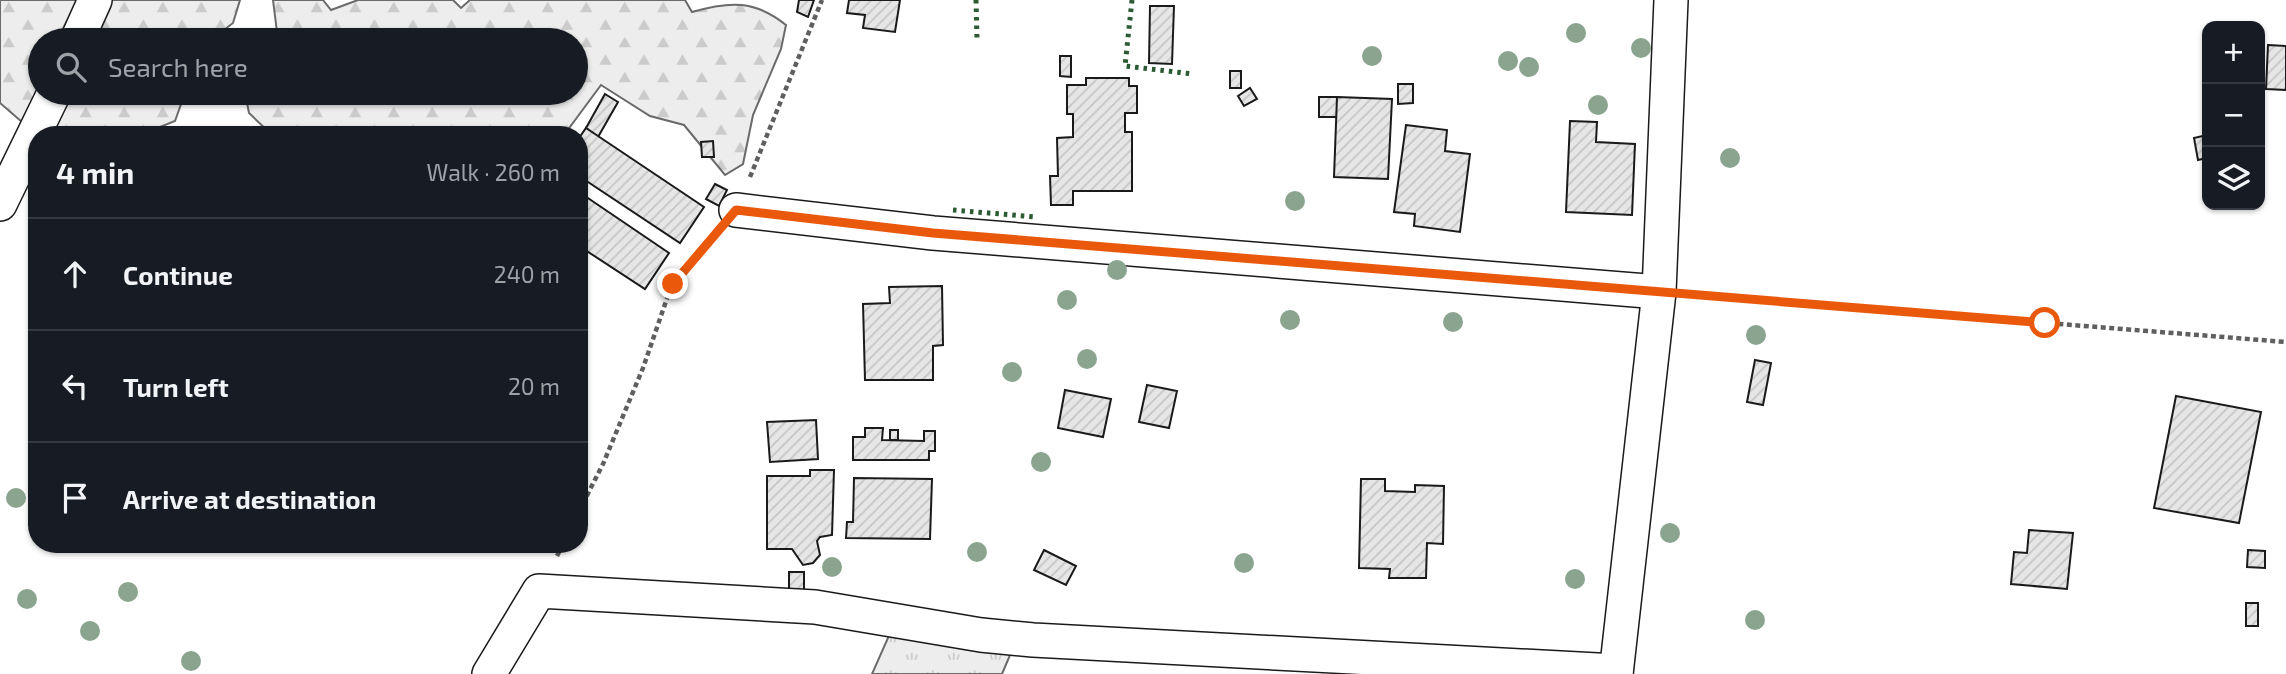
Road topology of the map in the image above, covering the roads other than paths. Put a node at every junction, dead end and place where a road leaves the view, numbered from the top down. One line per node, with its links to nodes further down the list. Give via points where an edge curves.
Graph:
1 (95, 0): 3 (street)
2 (1671, 0): 9 (street)
3 (82, 28)
4 (48, 105): 5 (street)
5 (38, 126)
6 (28, 146): 7 (street)
7 (0, 204)
8 (736, 210): 9 (street, via 933,233)
9 (1658, 292): 10 (street)
10 (1616, 672): 11 (street, via 1032,640 815,607 539,591)
11 (489, 674)

